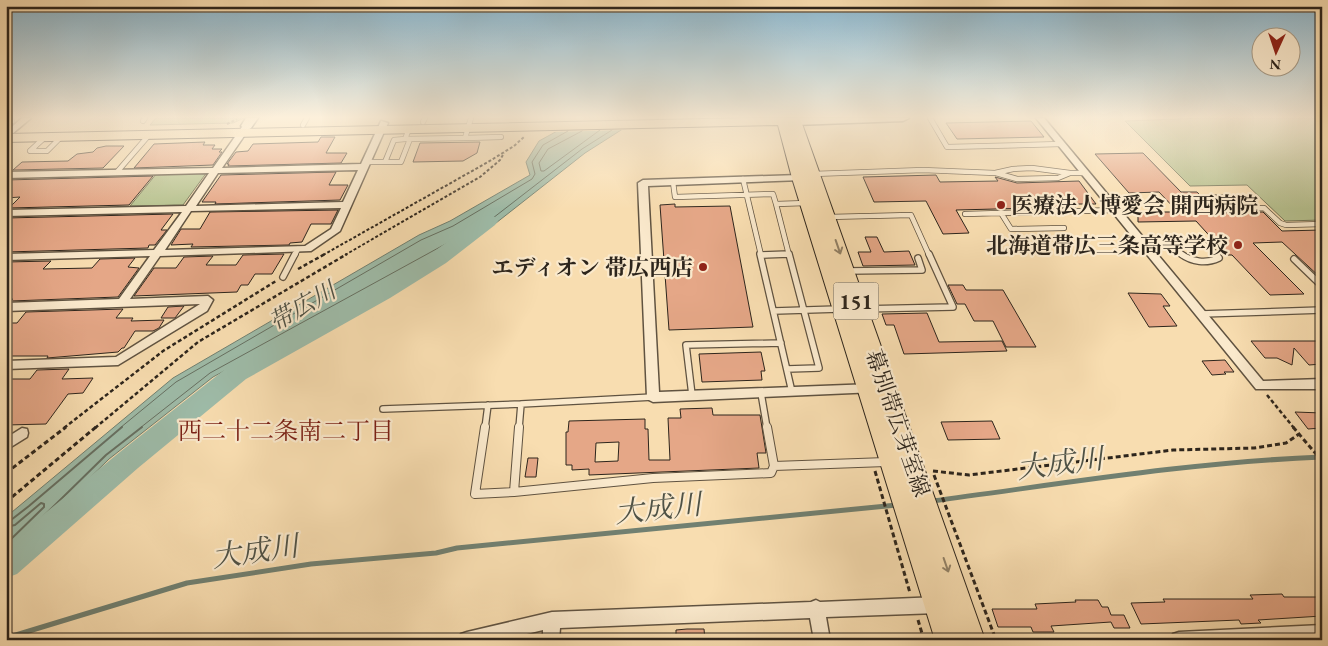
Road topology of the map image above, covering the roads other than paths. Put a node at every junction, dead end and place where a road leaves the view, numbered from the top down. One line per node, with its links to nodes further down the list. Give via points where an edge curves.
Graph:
1 (33, 148): 2 (lane, via 30,151)
2 (50, 148)
3 (138, 148): 13 (lane)
4 (232, 148): 12 (street)
5 (373, 148): 11 (street)
6 (391, 148): 10 (lane)
7 (405, 148): 10 (lane, via 401,162)
8 (798, 148): 18 (main road, 幕別帯広芽室線 / 151)
9 (1064, 148): 16 (street)
10 (385, 162): 11 (lane)
11 (365, 165): 12 (street); 23 (street)
12 (217, 169): 13 (street); 25 (street)
13 (117, 172): 17 (street)
14 (996, 173): 15 (lane, via 1051,169); 15 (lane, via 1017,179 1058,178); 18 (lane, via 923,170)
15 (1070, 173): 16 (lane)
16 (1085, 173): 27 (street)
17 (6, 175)
18 (806, 176): 19 (street); 22 (main road, 幕別帯広芽室線 / 151); 31 (main road, 幕別帯広芽室線 / 151)
19 (744, 179): 20 (street); 21 (lane)
20 (674, 182): 21 (lane, via 675,197); 63 (street, via 643,182)
21 (747, 195): 24 (lane, via 773,194); 39 (lane)
22 (807, 203): 24 (lane); 48 (main road, 幕別帯広芽室線 / 151)
23 (347, 204): 25 (street); 36 (street, via 335,231 307,249)
24 (776, 204): 38 (lane)
25 (188, 209): 28 (street); 37 (street)
26 (1215, 209): 32 (lane, via 1264,208 1286,225)
27 (1116, 210): 29 (lane); 34 (street)
28 (6, 213)
29 (1001, 213): 30 (lane); 33 (lane, via 1011,230)
30 (965, 214)
31 (828, 217): 43 (main road, 幕別帯広芽室線 / 151, one-way to 43); 49 (lane, via 911,216 953,307)
32 (1322, 224)
33 (1064, 228)
34 (1142, 242): 35 (lane); 53 (street)
35 (1171, 242): 35 (lane, via 1183,256 1197,261 1219,258 1201,242)
36 (298, 249): 37 (street); 44 (lane)
37 (159, 252): 40 (street); 46 (street)
38 (789, 254): 39 (lane); 50 (lane)
39 (761, 255): 52 (lane)
40 (6, 256)
41 (918, 258): 43 (lane, via 922,270)
42 (1294, 259): 45 (lane)
43 (846, 271): 49 (main road, 幕別帯広芽室線 / 151)
44 (283, 277)
45 (1322, 286)
46 (122, 303): 47 (street); 55 (street, via 208,300 203,308 118,361)
47 (6, 306)
48 (842, 309): 49 (lane); 50 (lane); 59 (main road, 幕別帯広芽室線 / 151)
49 (859, 309): 58 (main road, 幕別帯広芽室線 / 151)
50 (803, 310): 52 (lane); 56 (lane, via 819,368)
51 (1322, 310): 53 (lane)
52 (774, 311): 54 (lane)
53 (1201, 314): 57 (street, via 1260,386)
54 (781, 343): 56 (lane); 62 (lane, via 686,345)
55 (6, 365)
56 (787, 369): 60 (lane)
57 (1322, 384)
58 (886, 389): 59 (street); 71 (main road, 幕別帯広芽室線 / 151)
59 (867, 390): 60 (street); 69 (main road, 幕別帯広芽室線 / 151)
60 (792, 392): 61 (street)
61 (761, 393): 62 (street); 70 (lane)
62 (692, 395): 63 (street)
63 (653, 397): 64 (lane)
64 (522, 404): 65 (lane); 72 (lane)
65 (488, 405): 66 (lane); 72 (lane, via 475,494)
66 (383, 409)
67 (6, 433): 68 (street, via 22,432)
68 (6, 445)
69 (891, 462): 70 (lane); 71 (main road, 幕別帯広芽室線 / 151)
70 (774, 466): 72 (lane, via 770,473 654,478)
71 (914, 482): 73 (main road, 幕別帯広芽室線 / 151, via 920,519)
72 (514, 492)
73 (948, 605): 74 (street); 80 (main road, 幕別帯広芽室線 / 151); 81 (main road, 幕別帯広芽室線 / 151)
74 (816, 608): 75 (street); 79 (street)
75 (552, 620): 77 (street); 78 (street)
76 (1322, 633): 82 (street)
77 (467, 640)
78 (551, 640)
79 (822, 640)
80 (948, 640)
81 (972, 640)
82 (1179, 640)

